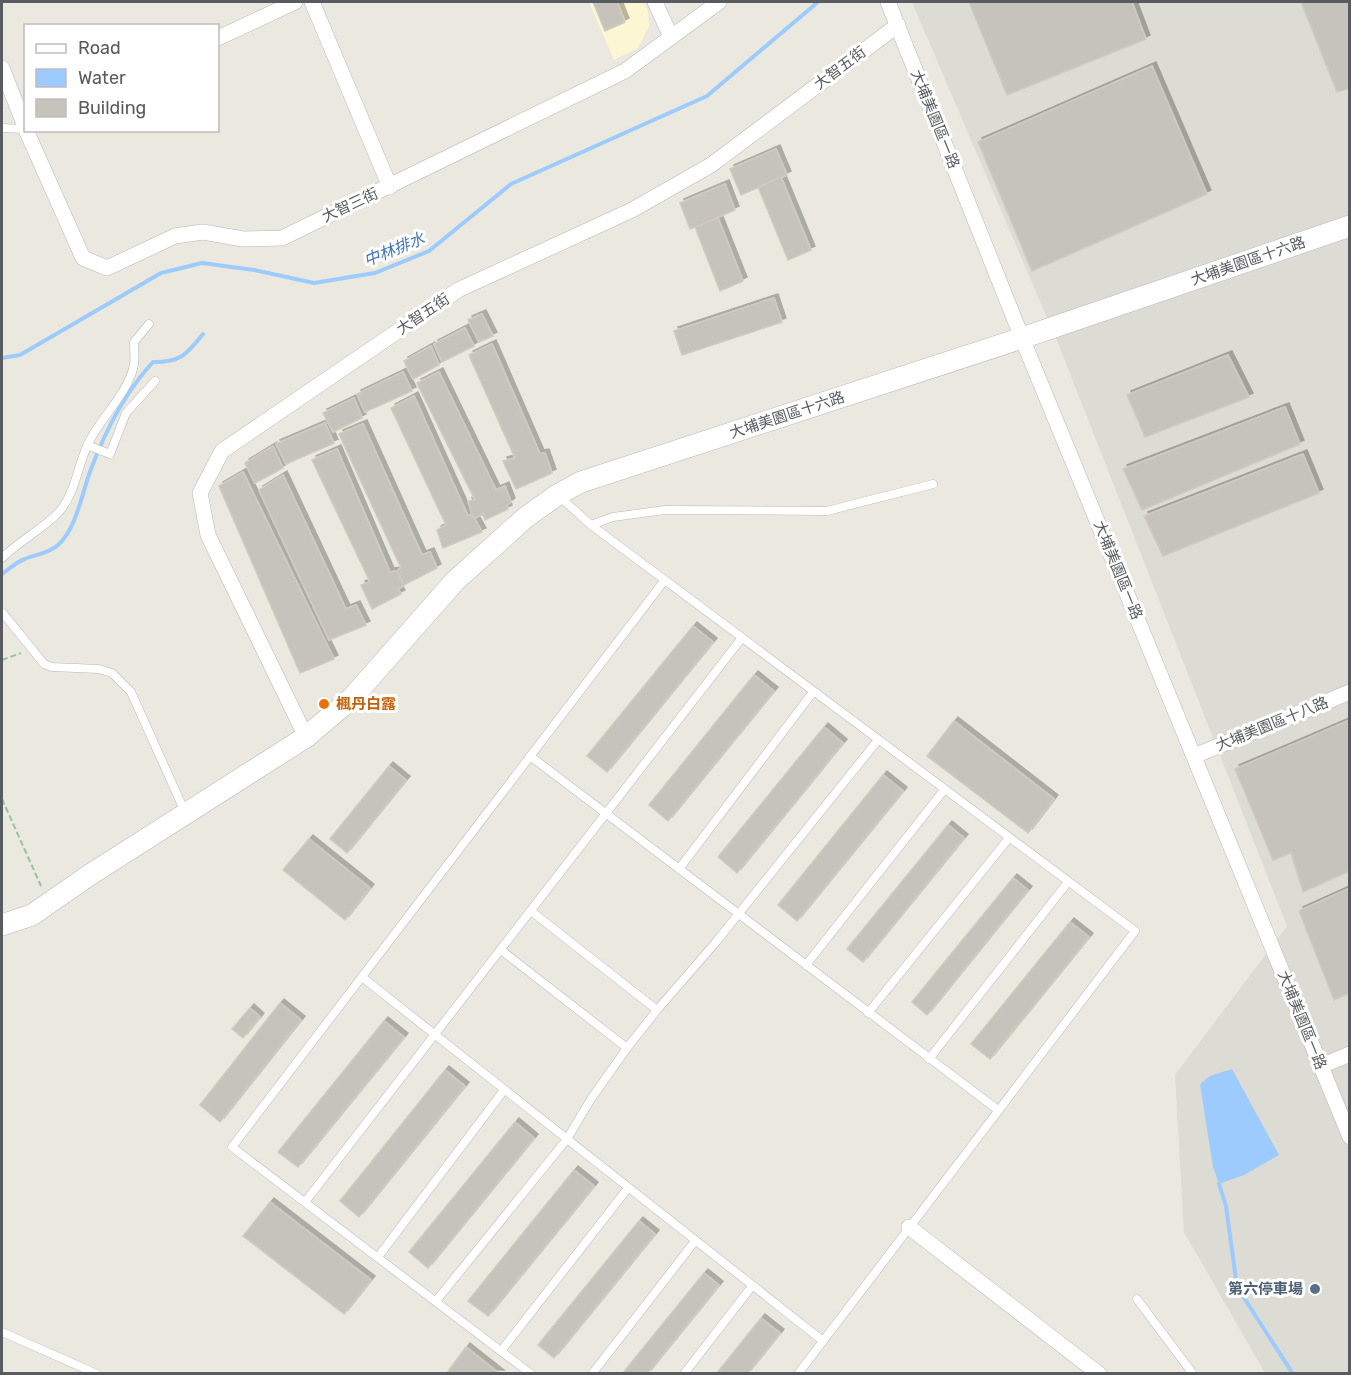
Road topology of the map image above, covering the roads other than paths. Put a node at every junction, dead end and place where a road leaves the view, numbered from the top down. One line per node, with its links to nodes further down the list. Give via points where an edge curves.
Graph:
1 (296, 2): 8 (street)
2 (312, 2): 14 (street)
3 (655, 2): 7 (street)
4 (719, 2): 7 (street, 大智三街)
5 (888, 2): 6 (street, 大埔美園區一路)
6 (898, 25): 17 (street, 大埔美園區一路); 29 (street, 大智五街, via 711,165 632,210 458,290 222,451 200,493 208,535)
7 (671, 37): 14 (street, 大智三街, via 625,71)
8 (219, 38)
9 (2, 68): 10 (street, 大智三街)
10 (24, 125)
11 (2, 128): 12 (lane)
12 (24, 130)
13 (27, 132): 14 (street, 大智三街, via 83,258 107,268 175,236 203,232 243,239 282,238)
14 (390, 186)
15 (1350, 226): 17 (street, 大埔美園區十六路)
16 (149, 324): 19 (lane, via 134,342 134,365 126,383)
17 (1022, 338): 21 (street, 大埔美園區十六路, via 581,482); 32 (street, 大埔美園區一路)
18 (155, 381): 19 (lane, via 126,413 110,454)
19 (87, 445): 23 (lane, via 75,486 59,511)
20 (933, 484): 22 (lane, via 827,511 665,510 613,517)
21 (557, 495): 22 (lane); 29 (street, 大埔美園區十六路, via 525,518 455,581 352,698)
22 (591, 525): 24 (lane)
23 (2, 558)
24 (664, 581): 26 (lane); 31 (lane)
25 (2, 612): 35 (lane, via 44,664 112,673 130,692)
26 (741, 639): 27 (lane); 34 (lane)
27 (813, 692): 30 (lane); 37 (lane)
28 (1350, 692): 32 (street, 大埔美園區十八路)
29 (306, 737): 35 (street, 大埔美園區十六路)
30 (878, 740): 33 (lane); 40 (lane)
31 (530, 756): 34 (lane); 44 (lane)
32 (1194, 756): 51 (street, 大埔美園區一路)
33 (944, 790): 36 (lane); 43 (lane)
34 (606, 813): 37 (lane); 39 (lane)
35 (185, 814): 41 (street, 大埔美園區十六路, via 32,915)
36 (1010, 838): 38 (lane); 46 (lane)
37 (679, 869): 40 (lane)
38 (1068, 882): 50 (lane); 53 (lane, via 1135,931)
39 (531, 911): 42 (lane); 45 (lane)
40 (738, 914): 43 (lane); 45 (lane)
41 (2, 925)
42 (501, 950): 47 (lane); 48 (lane)
43 (806, 965): 46 (lane)
44 (362, 977): 47 (lane); 57 (lane, via 232,1147)
45 (657, 1010): 48 (lane)
46 (868, 1013): 50 (lane)
47 (435, 1035): 52 (lane); 57 (lane)
48 (627, 1048): 55 (lane)
49 (1350, 1054): 51 (street)
50 (929, 1059): 53 (lane)
51 (1321, 1066): 54 (street, 大埔美園區一路)
52 (504, 1090): 55 (lane); 60 (lane)
53 (998, 1110): 58 (lane)
54 (1350, 1137)
55 (567, 1139): 56 (lane); 63 (lane)
56 (628, 1188): 59 (lane); 66 (lane)
57 (305, 1202): 60 (lane)
58 (909, 1227): 65 (lane); 72 (street)
59 (695, 1241): 61 (lane); 69 (lane)
60 (378, 1257): 63 (lane)
61 (752, 1286): 65 (lane); 70 (lane)
62 (1137, 1299): 73 (lane)
63 (436, 1301): 66 (lane)
64 (2, 1332): 67 (lane)
65 (823, 1341): 71 (lane)
66 (501, 1351): 68 (lane)
67 (97, 1374)
68 (531, 1374)
69 (592, 1374)
70 (684, 1374)
71 (798, 1374)
72 (1099, 1374)
73 (1192, 1374)

